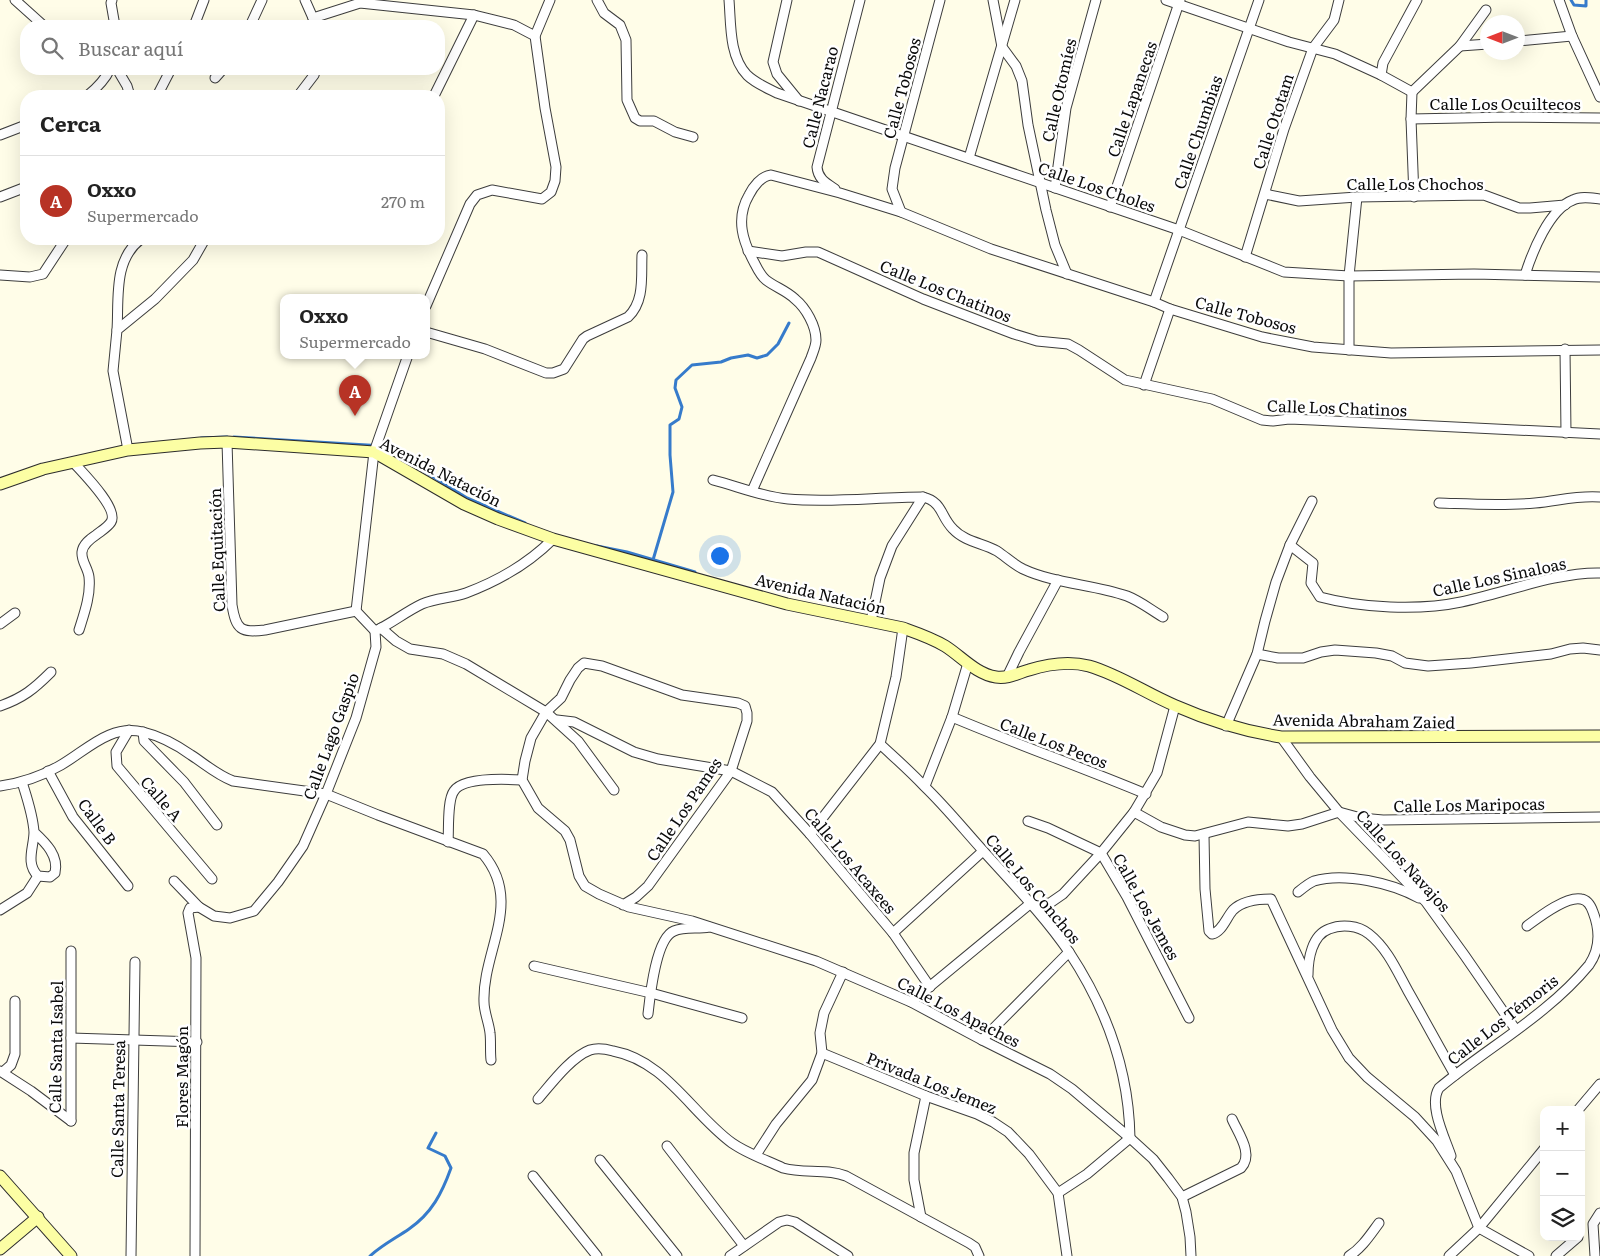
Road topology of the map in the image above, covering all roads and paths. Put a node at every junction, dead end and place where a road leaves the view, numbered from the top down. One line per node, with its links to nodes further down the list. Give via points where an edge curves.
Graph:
1 (15, 0): 24 (street)
2 (204, 0): 26 (street)
3 (262, 0): 27 (street)
4 (304, 0): 23 (street)
5 (550, 0): 30 (street)
6 (597, 0): 59 (street, via 604,13 620,25 626,40 627,100 635,118 654,121 675,132)
7 (730, 0): 53 (street, Calle Los Choles, via 734,51 740,66 759,84)
8 (787, 0): 53 (street, via 773,62 777,74)
9 (860, 0): 54 (street, Calle Nacarao)
10 (940, 0): 60 (street, Calle Tobosos)
11 (993, 0): 35 (street)
12 (1015, 0): 35 (street)
13 (1096, 0): 63 (street, Calle Otomíes, via 1066,108)
14 (1166, 0): 20 (street)
15 (1259, 0): 29 (street, Calle Chumbias)
16 (1339, 0): 36 (street, Calle Ototam, via 1334,20)
17 (1416, 0): 44 (street, via 1383,63)
18 (1559, 0): 31 (street)
19 (110, 1): 25 (street)
20 (1179, 2): 29 (street); 72 (street, Calle Lapanecas)
21 (1486, 10): 34 (street, Calle Los Ocuiltecos)
22 (474, 15): 23 (street, via 360,4); 30 (street, via 514,25); 37 (street)
23 (313, 18): 28 (street)
24 (37, 20)
25 (114, 20)
26 (196, 20)
27 (253, 20)
28 (315, 20)
29 (1250, 28): 36 (street); 74 (street, Calle Chumbias)
30 (535, 36): 86 (street, via 556,167 551,192 542,198 492,190 478,195 470,204)
31 (1572, 36): 32 (street); 52 (street)
32 (1525, 40)
33 (1480, 45): 34 (street)
34 (1460, 46): 51 (street, Calle Los Ocuiltecos)
35 (1002, 47): 61 (street); 62 (street, via 1019,73)
36 (1314, 48): 44 (street); 66 (street, Calle Ototam, via 1284,128)
37 (445, 74)
38 (107, 75): 46 (street)
39 (121, 75): 47 (street)
40 (168, 75): 48 (street)
41 (218, 75): 45 (street)
42 (313, 75): 49 (street)
43 (444, 75): 50 (street)
44 (1381, 75): 51 (street)
45 (215, 78)
46 (94, 90)
47 (128, 90)
48 (160, 90)
49 (302, 90)
50 (437, 90)
51 (1412, 92): 56 (street)
52 (1600, 97)
53 (799, 102): 54 (street, Calle Los Choles)
54 (832, 111): 60 (street, Calle Los Choles); 65 (street, Calle Nacarao, via 818,171 822,180)
55 (1600, 118): 56 (street, Calle Los Ocuiltecos)
56 (1411, 119): 69 (street)
57 (20, 127): 58 (street)
58 (0, 135)
59 (693, 136)
60 (902, 136): 61 (street, Calle Los Choles); 73 (street, Calle Tobosos, via 892,186)
61 (969, 158): 62 (street, Calle Los Choles)
62 (1041, 183): 63 (street, Calle Los Choles); 81 (street, via 1056,245)
63 (1055, 188): 72 (street, Calle Los Choles)
64 (20, 189): 67 (street)
65 (840, 193): 73 (street, Calle Tobosos); 78 (street, Calle Tobosos, via 771,175 763,177 742,210 741,223)
66 (1265, 194): 68 (street, Calle Los Chochos, via 1299,201); 80 (street, Calle Ototam)
67 (0, 197)
68 (1357, 197): 69 (street, Calle Los Chochos); 83 (street)
69 (1414, 197): 71 (street, Calle Los Chochos, via 1484,195 1519,208)
70 (1600, 199): 71 (street, via 1578,198)
71 (1564, 205): 84 (street, via 1541,234)
72 (1110, 208): 74 (street, Calle Los Choles)
73 (901, 212): 81 (street, Calle Tobosos, via 990,249)
74 (1179, 230): 80 (street, Calle Los Choles); 87 (street, Calle Chumbias)
75 (62, 245): 82 (street, via 43,274 30,277)
76 (134, 245): 89 (street, via 122,262)
77 (202, 245): 89 (street, via 193,260 155,299)
78 (748, 251): 95 (street, Calle Los Chatinos, via 782,256 818,252 923,299 1014,334 1068,344 1125,380); 104 (street, via 765,280 788,293 802,306 816,338 811,358)
79 (642, 255): 90 (street, via 641,297 632,313 583,339 564,369 558,372 546,373 484,349)
80 (1245, 257): 83 (street, Calle Los Choles, via 1284,272)
81 (1067, 274): 87 (street, Calle Tobosos)
82 (0, 275)
83 (1349, 276): 84 (street, Calle Los Choles); 91 (street)
84 (1525, 276): 85 (street, Calle Los Choles)
85 (1600, 277)
86 (430, 297)
87 (1154, 302): 88 (street, Calle Tobosos)
88 (1170, 309): 91 (street, Calle Tobosos, via 1262,337); 95 (street)
89 (117, 330): 99 (street, via 113,371)
90 (430, 333)
91 (1349, 350): 92 (street, Calle Tobosos, via 1391,353)
92 (1565, 350): 93 (street, Calle Tobosos); 96 (street)
93 (1600, 350)
94 (407, 359): 100 (street)
95 (1144, 385): 96 (street, Calle Los Chatinos, via 1212,399 1262,420)
96 (1566, 433): 97 (street, Calle Los Chatinos)
97 (1600, 434)
98 (227, 442): 99 (street, Avenida Natación); 100 (street, Avenida Natación); 113 (street, Calle Equitación, via 232,605 234,621 240,629 251,632 266,630)
99 (128, 450): 101 (street, Avenida Natación)
100 (374, 452): 109 (street, Avenida Natación, via 464,504); 113 (street)
101 (74, 462): 103 (street, Avenida Natación); 120 (street, via 108,503 113,517 111,523 82,550 89,588)
102 (713, 480): 104 (street)
103 (0, 484)
104 (752, 490): 105 (street, via 787,499)
105 (923, 497): 112 (street, via 936,502 953,530 963,537 993,549 1023,569); 116 (street, via 892,546 880,578)
106 (1600, 497): 108 (street, via 1577,496 1502,505)
107 (1312, 501): 110 (street)
108 (1439, 503)
109 (553, 539): 116 (street, Avenida Natación, via 788,604); 119 (street, via 526,563 495,580 465,593 422,604)
110 (1290, 545): 111 (street, Calle Los Sinaloas, via 1313,563 1311,583 1320,598 1345,604 1440,606 1567,576); 122 (street, via 1276,582)
111 (1600, 573)
112 (1058, 580): 115 (street, via 1129,597); 125 (street)
113 (356, 611): 119 (street)
114 (15, 613): 117 (street)
115 (1163, 617)
116 (871, 620): 118 (street, Avenida Natación)
117 (0, 624)
118 (903, 628): 123 (street, Avenida Natación, via 945,646); 136 (street, via 896,677)
119 (378, 629): 128 (street, via 410,650 443,654 466,664); 144 (street, Calle Lago Gaspio, via 367,685)
120 (79, 630)
121 (1600, 650): 122 (street, via 1570,649 1551,654 1428,666 1405,663 1376,653 1335,650 1303,658)
122 (1257, 654): 131 (street)
123 (968, 663): 125 (street, via 987,675); 129 (street)
124 (51, 672): 126 (street, via 32,691)
125 (1007, 678): 127 (street, Avenida Abraham Zaied, via 1037,667 1060,664 1089,666)
126 (0, 706)
127 (1175, 706): 131 (street, Avenida Abraham Zaied); 145 (street, via 1157,773)
128 (546, 712): 130 (street); 138 (street, Calle Los Pames, via 561,698 584,663 602,666 682,695 738,703 747,709 747,721); 139 (street, via 531,738)
129 (952, 717): 142 (street); 145 (street, Calle Los Pecos)
130 (557, 720): 138 (street, Calle Los Acaxees, via 574,722 634,752); 143 (street, via 578,741)
131 (1226, 726): 135 (street, Avenida Abraham Zaied)
132 (129, 730): 133 (street); 137 (street, via 115,732); 158 (street, Calle A, via 116,752 117,766)
133 (144, 732): 144 (street, via 191,755 224,778); 150 (street, via 144,741 184,782)
134 (1600, 736): 135 (street, Avenida Abraham Zaied)
135 (1281, 737): 147 (street, Calle Los Navajos)
136 (880, 744): 142 (street, Calle Los Conchos); 152 (street)
137 (48, 771): 140 (street); 160 (street, Calle B, via 73,817)
138 (731, 771): 152 (street, Calle Los Acaxees, via 772,792); 164 (street, Calle Los Pames, via 648,886)
139 (522, 780): 154 (street, via 478,781 454,790); 164 (street, via 538,808 565,831 585,886)
140 (22, 782): 141 (street); 151 (street)
141 (0, 786)
142 (925, 786): 155 (street, Calle Los Conchos)
143 (614, 790)
144 (326, 794): 154 (street); 165 (street, Calle Lago Gaspio, via 303,846 254,911 230,918 214,916)
145 (1146, 794): 146 (street)
146 (1134, 812): 153 (street, via 1174,832); 156 (street)
147 (1340, 812): 148 (street, Calle Los Maripocas, via 1383,820); 153 (street, via 1302,824 1288,826 1248,822); 162 (street, Calle Los Navajos)
148 (1600, 817)
149 (1028, 821): 156 (street, Calle Los Jemes)
150 (217, 825)
151 (34, 832): 157 (street, via 30,855); 157 (street, via 54,854 57,866 50,877)
152 (810, 834): 169 (street, Calle Los Acaxees)
153 (1204, 835): 175 (street, via 1209,931 1216,933 1240,904 1271,899)
154 (448, 842): 189 (street, via 483,854 491,864 501,896 484,1002)
155 (983, 851): 163 (street, Calle Los Conchos); 169 (street)
156 (1100, 853): 163 (street, via 1055,900 1044,904); 182 (street, Calle Los Jemes, via 1127,897)
157 (38, 876): 166 (street, via 27,893)
158 (212, 879)
159 (174, 881): 165 (street, Calle Lago Gaspio)
160 (128, 886)
161 (1298, 892): 162 (street, via 1313,882 1347,878 1387,885)
162 (1426, 902): 183 (street, Calle Los Navajos)
163 (1031, 903): 171 (street, Calle Los Conchos); 176 (street)
164 (623, 905): 168 (street, Calle Los Apaches)
165 (199, 907): 187 (street, Flores Magón, via 190,908 188,913 196,958)
166 (0, 910)
167 (1527, 926): 183 (street, Calle Los Témoris, via 1555,907 1581,899 1590,905 1600,938 1589,965 1556,999)
168 (712, 927): 174 (street, Calle Los Apaches); 177 (street, via 682,929 667,935 661,947)
169 (893, 932): 176 (street, Calle Los Acaxees)
170 (71, 951): 184 (street, Calle Santa Isabel)
171 (1069, 952): 186 (street); 197 (street, Calle Los Conchos, via 1112,1036 1125,1089)
172 (135, 962): 185 (street, Calle Santa Teresa)
173 (534, 966): 177 (street)
174 (842, 972): 179 (street, Calle Los Apaches); 188 (street, via 824,1013 820,1033)
175 (1308, 980): 191 (street, via 1310,953 1316,939 1326,930 1340,926 1368,932 1387,953); 202 (street, via 1349,1058 1426,1128)
176 (930, 987): 179 (street)
177 (651, 992): 180 (street); 181 (street)
178 (15, 1002): 190 (street, via 15,1054 11,1066)
179 (911, 1002): 186 (street, Calle Los Apaches)
180 (648, 1014)
181 (742, 1018)
182 (1189, 1018)
183 (1516, 1030): 191 (street, Calle Los Témoris)
184 (71, 1038): 185 (street); 190 (street, Calle Santa Isabel, via 71,1121)
185 (133, 1040): 187 (street); 218 (street, Calle Santa Teresa)
186 (982, 1040): 197 (street, Calle Los Apaches, via 1058,1079)
187 (197, 1042): 219 (street, Flores Magón)
188 (822, 1053): 193 (street, Privada Los Jemez); 200 (street, via 812,1080 776,1124)
189 (491, 1060)
190 (2, 1071)
191 (1455, 1075): 202 (street, Calle Los Témoris, via 1439,1088 1434,1101)
192 (1600, 1084): 195 (street)
193 (926, 1096): 205 (street, Privada Los Jemez, via 977,1114 1008,1132); 208 (street, via 914,1153 914,1180)
194 (538, 1100): 200 (street, via 578,1056 592,1049 624,1053 648,1064 733,1144)
195 (1581, 1106)
196 (1232, 1119): 206 (street, via 1245,1150 1244,1164)
197 (1130, 1138): 205 (street, via 1087,1174); 206 (street, Calle Los Apaches, via 1153,1159)
198 (667, 1146): 215 (street)
199 (1542, 1151): 212 (street)
200 (756, 1155): 208 (street, via 792,1171 835,1172)
201 (600, 1160): 221 (street)
202 (1456, 1171): 212 (street)
203 (0, 1176): 209 (street)
204 (533, 1176): 220 (street)
205 (1058, 1193): 225 (street, Privada Los Jemez)
206 (1182, 1198): 226 (street, Calle Los Apaches, via 1189,1224)
207 (1600, 1213): 211 (street)
208 (921, 1217): 224 (street, via 975,1247)
209 (38, 1218): 216 (street); 217 (street)
210 (1379, 1222): 227 (street, via 1366,1241)
211 (1593, 1224): 213 (street); 231 (street)
212 (1479, 1228): 228 (street); 229 (street)
213 (1585, 1231)
214 (1573, 1241): 230 (street)
215 (744, 1246): 222 (street); 223 (street, via 779,1222 790,1220)
216 (0, 1249)
217 (71, 1256)
218 (131, 1256)
219 (195, 1256)
220 (597, 1256)
221 (678, 1256)
222 (730, 1256)
223 (848, 1256)
224 (979, 1256)
225 (1067, 1256)
226 (1190, 1256)
227 (1349, 1256)
228 (1449, 1256)
229 (1529, 1256)
230 (1556, 1256)
231 (1595, 1256)

